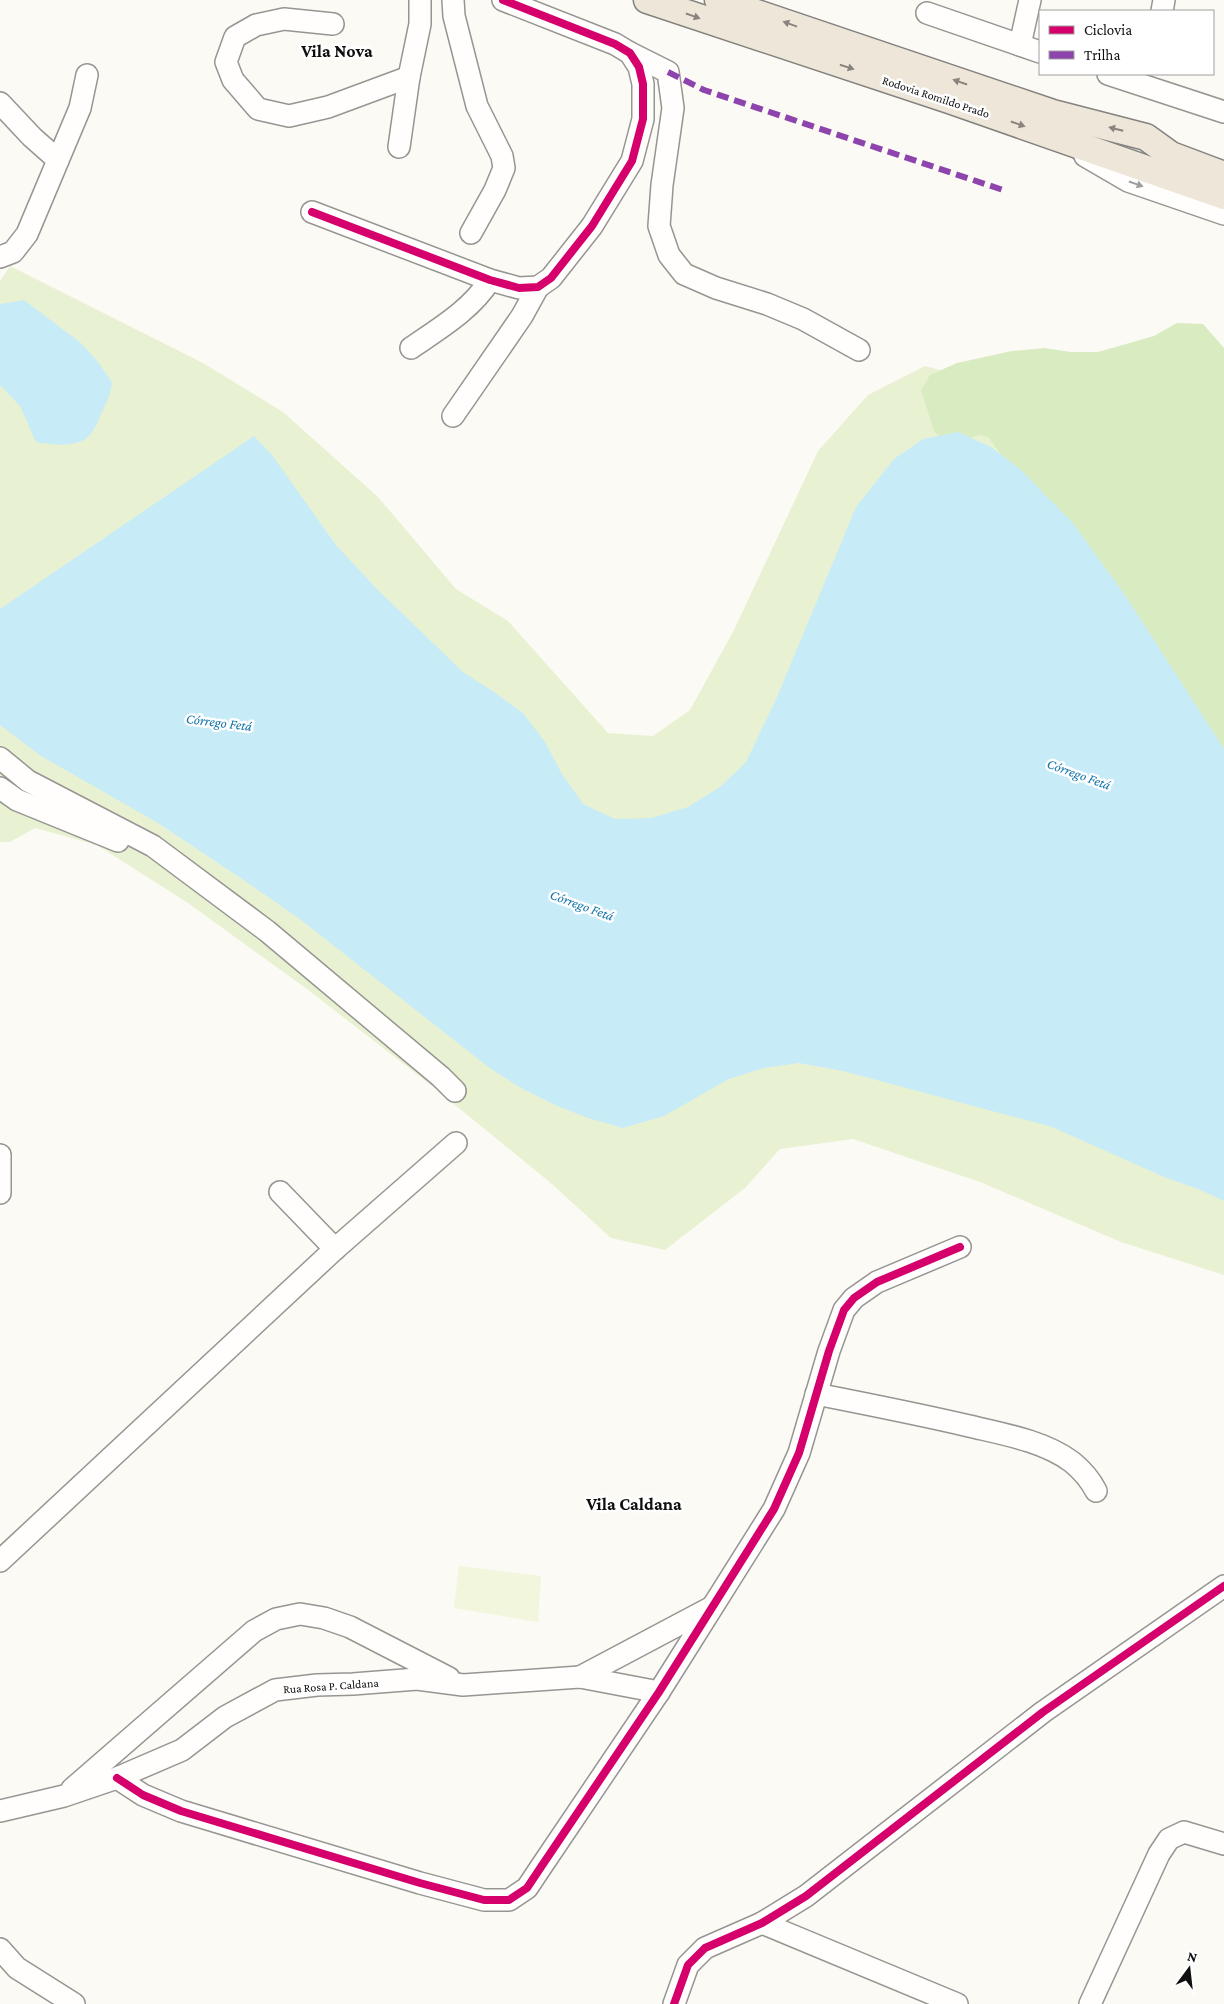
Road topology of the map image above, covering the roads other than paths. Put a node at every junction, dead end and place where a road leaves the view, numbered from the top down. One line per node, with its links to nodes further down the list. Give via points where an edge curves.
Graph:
1 (420, 0): 14 (street, via 420,24)
2 (453, 0): 27 (street, via 454,16 477,106 502,156 504,168)
3 (503, 0): 11 (street, via 615,44)
4 (647, 0): 18 (main road, Rodovia Romildo Prado, one-way to 18)
5 (718, 0): 19 (main road, Rodovia Romildo Prado, one-way to 5, via 1053,113)
6 (1030, 0): 9 (street)
7 (927, 14): 9 (street)
8 (333, 24): 14 (street, via 284,19 256,25 234,37 226,62 233,80 258,109 289,116 328,107)
9 (1020, 45): 10 (street)
10 (1039, 52)
11 (630, 53): 30 (street, via 639,67 643,84 643,119 632,161 592,226 551,278); 32 (street, via 668,72 672,108 660,226 669,255 684,274 803,319)
12 (87, 75): 21 (street, via 80,108)
13 (1115, 75): 15 (street)
14 (409, 77): 20 (street)
15 (1149, 80): 17 (street)
16 (0, 103): 21 (street)
17 (1224, 112)
18 (1048, 135): 24 (main road, Rodovia Romildo Prado); 26 (street, one-way to 26, via 1128,181)
19 (1146, 137): 22 (main road); 23 (main road, Rodovia Romildo Prado, via 1171,155)
20 (398, 147)
21 (58, 160): 28 (street, via 27,234 13,252)
22 (1224, 164)
23 (1224, 175)
24 (1224, 196)
25 (312, 212): 29 (street)
26 (1224, 214)
27 (470, 233)
28 (0, 257)
29 (490, 280): 30 (street, via 519,288); 31 (street, via 480,296 465,310)
30 (538, 287): 33 (street, via 522,316)
31 (411, 348)
32 (859, 350)
33 (453, 416)
34 (0, 758): 36 (street, via 28,781 153,846)
35 (0, 788): 36 (street, via 18,800)
36 (185, 870): 37 (street, via 267,931)
37 (456, 1091)
38 (456, 1143): 43 (street)
39 (0, 1155): 41 (street)
40 (280, 1192): 43 (street)
41 (0, 1193)
42 (960, 1247): 44 (street, via 878,1282 854,1298 844,1310)
43 (334, 1249): 46 (street)
44 (816, 1394): 45 (street, via 994,1432 1040,1446 1071,1461 1088,1476); 48 (street, via 799,1452 774,1509)
45 (1096, 1491)
46 (0, 1561)
47 (1224, 1586): 56 (street, via 1043,1712 806,1896)
48 (713, 1606): 49 (street); 51 (street)
49 (580, 1677): 50 (street, Rua Rosa P. Caldana); 51 (street, Rua Rosa P. Caldana)
50 (463, 1685): 52 (street, Rua Rosa P. Caldana, via 417,1679 317,1684 275,1690 225,1717 182,1750); 53 (street, via 350,1627 300,1614 276,1619 254,1631)
51 (659, 1692): 52 (street, via 527,1888 509,1900 484,1900 181,1811 143,1795)
52 (118, 1778): 53 (street, Rua Rosa P. Caldana)
53 (64, 1796): 54 (street, Rua Rosa P. Caldana)
54 (0, 1811)
55 (1224, 1844): 61 (street, via 1184,1832 1169,1839 1159,1854)
56 (762, 1923): 59 (street, via 705,1948 688,1966); 60 (street)
57 (0, 1949): 58 (street, via 17,1968)
58 (74, 2004)
59 (674, 2004)
60 (957, 2004)
61 (1090, 2004)

